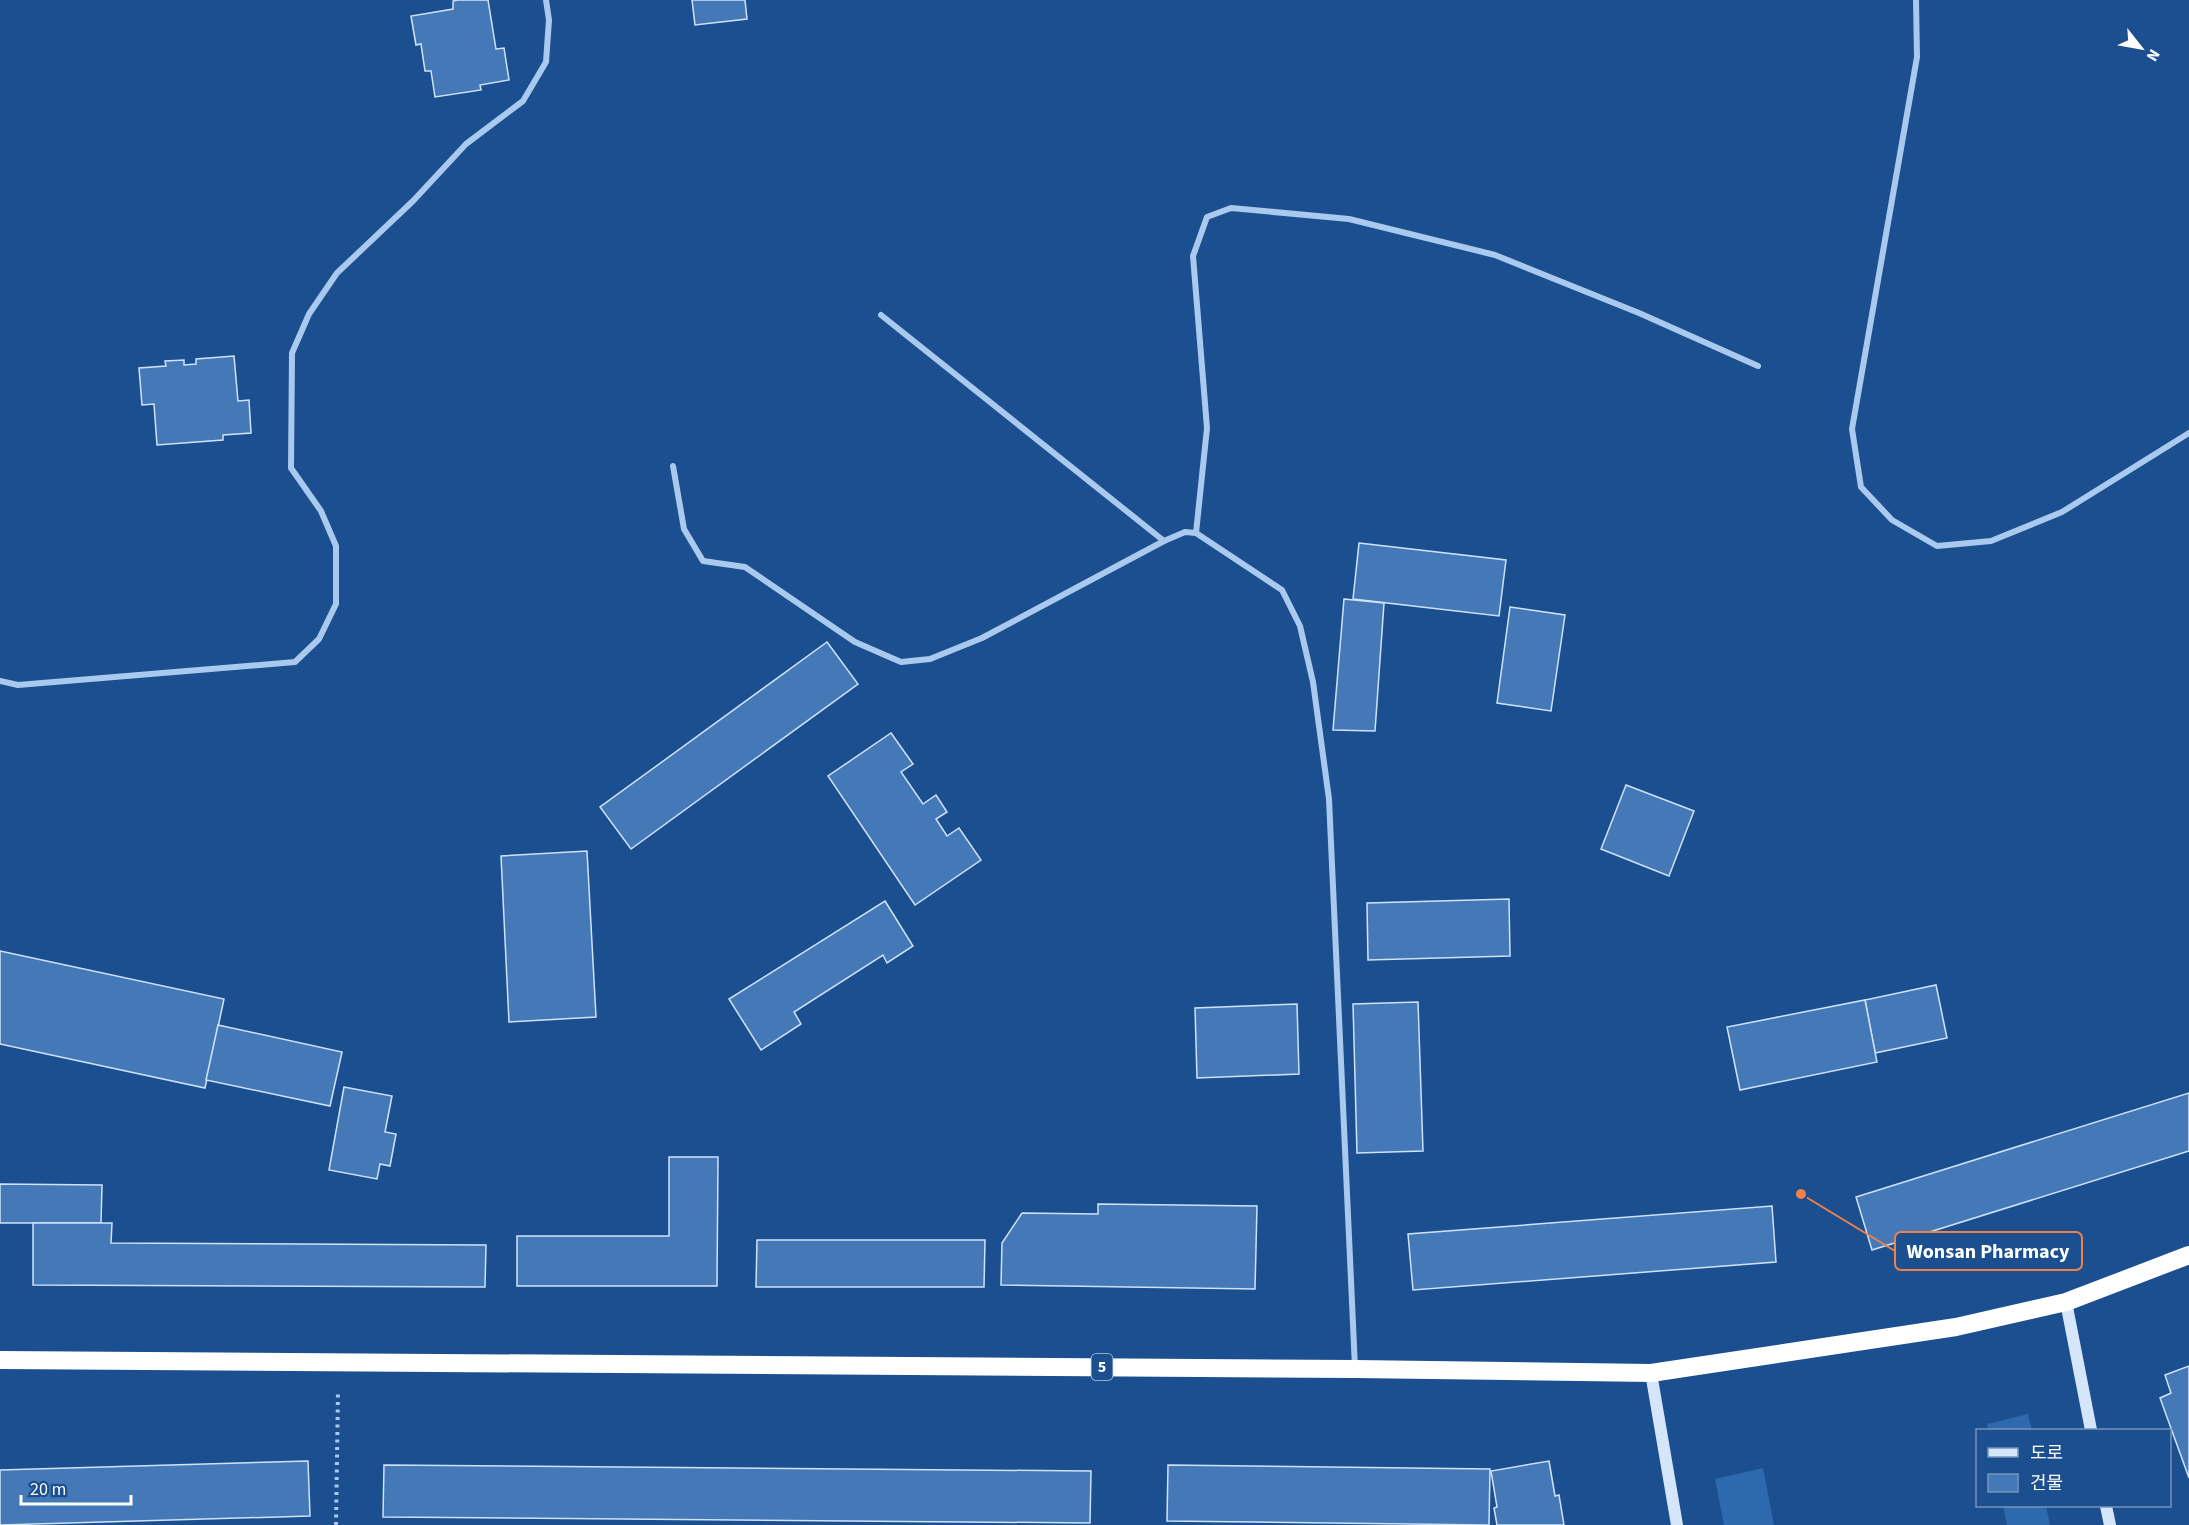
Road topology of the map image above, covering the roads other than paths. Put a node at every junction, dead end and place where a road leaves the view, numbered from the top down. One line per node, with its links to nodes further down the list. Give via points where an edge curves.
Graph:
1 (546, 0): 9 (street, via 546,62 523,101 466,144 337,273 309,314 292,353 291,468 321,511 336,546 336,604 319,639 296,662 18,685)
2 (1916, 0): 5 (street, via 1917,57 1852,429 1861,487 1892,520 1937,546 1991,541 2062,512)
3 (881, 315): 8 (street)
4 (1758, 366): 7 (street, via 1495,255 1348,219 1232,208 1207,217 1193,256 1207,428)
5 (2189, 433)
6 (673, 466): 8 (street, via 684,529 703,561 745,567 855,642 901,662 930,659 982,638)
7 (1196, 533): 8 (street, via 1185,532); 13 (street, via 1282,590 1300,626 1312,682 1329,799)
8 (1164, 541)
9 (0, 681)
10 (2189, 1255): 11 (highway, 5)
11 (2066, 1302): 14 (highway, 5, via 1956,1327); 15 (main road)
12 (0, 1360): 13 (highway, 5)
13 (1355, 1369): 14 (highway, 5)
14 (1651, 1373): 17 (main road)
15 (2091, 1429)
16 (2106, 1507): 18 (main road)
17 (1677, 1525)
18 (2110, 1525)

